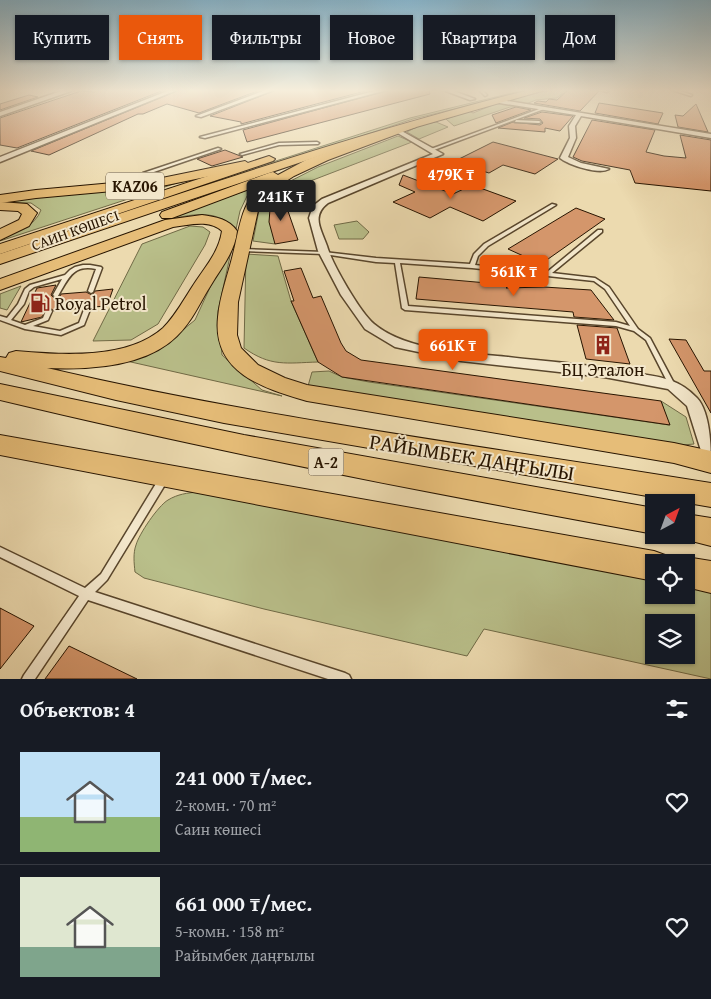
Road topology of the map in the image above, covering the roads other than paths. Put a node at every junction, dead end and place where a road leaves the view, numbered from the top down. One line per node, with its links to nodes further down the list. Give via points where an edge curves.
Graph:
1 (96, 122): 19 (street)
2 (262, 122): 13 (street)
3 (406, 122): 16 (main road, САИН КӨШЕСІ / KАZ06)
4 (422, 122): 10 (main road, САИН КӨШЕСІ / KАZ06)
5 (510, 122): 15 (lane)
6 (531, 122): 7 (lane)
7 (539, 122)
8 (575, 122): 21 (street, via 573,138 564,158 583,166)
9 (622, 122): 12 (street)
10 (416, 124): 11 (main road, САИН КӨШЕСІ); 32 (main road, САИН КӨШЕСІ / KАZ06)
11 (398, 131): 15 (street); 16 (main road, САИН КӨШЕСІ)
12 (711, 136)
13 (203, 137)
14 (219, 149): 23 (lane, via 144,174 138,180)
15 (433, 149): 31 (street, via 439,154 325,201 316,208 313,218)
16 (320, 151): 17 (lane, via 279,144); 18 (main road, САИН КӨШЕСІ / KАZ06); 30 (main road, via 260,194 252,204); 35 (main road, САИН КӨШЕСІ)
17 (242, 154)
18 (268, 159): 22 (main road, KАZ06); 29 (main road, САИН КӨШЕСІ)
19 (0, 160)
20 (207, 167): 22 (lane)
21 (605, 169)
22 (193, 177): 23 (main road, KАZ06)
23 (143, 185): 24 (main road, KАZ06)
24 (0, 199)
25 (0, 206): 28 (main road, via 22,207 30,213 24,223)
26 (554, 206): 34 (lane, via 486,245 476,255)
27 (600, 231): 36 (lane)
28 (0, 235)
29 (0, 249)
30 (242, 250): 31 (lane); 53 (main road, via 227,319 229,342 233,354 259,376 307,393)
31 (324, 253): 33 (lane); 49 (street, via 346,295 369,326 399,344 462,357 604,372)
32 (0, 259)
33 (397, 262): 34 (lane); 46 (lane, via 405,308 616,324)
34 (472, 266): 36 (lane)
35 (0, 274)
36 (548, 274): 46 (lane, via 595,280 607,288)
37 (65, 276): 39 (lane, via 73,269 89,265 99,268); 40 (lane); 44 (lane, via 32,286)
38 (0, 285): 47 (main road, via 170,224 202,218 226,226 230,231 186,313 163,338 139,350 89,360)
39 (91, 291)
40 (56, 295)
41 (88, 308): 45 (lane, via 82,324 61,333)
42 (49, 311): 45 (lane, via 46,319)
43 (0, 318): 44 (lane)
44 (9, 320): 45 (lane)
45 (25, 327)
46 (636, 330): 49 (lane, via 648,339)
47 (0, 357)
48 (0, 364): 55 (main road, РАЙЫМБЕК ДАҢҒЫЛЫ, via 233,416)
49 (672, 385): 52 (street, via 693,403)
50 (0, 392): 56 (main road, РАЙЫМБЕК ДАҢҒЫЛЫ / A-2, via 107,418 344,466)
51 (0, 445): 54 (main road)
52 (711, 457)
53 (711, 462)
54 (166, 476): 58 (main road); 61 (lane, via 104,577)
55 (700, 494)
56 (645, 520)
57 (0, 552): 61 (lane)
58 (645, 564)
59 (695, 573): 60 (main road)
60 (711, 576)
61 (86, 594): 62 (lane); 63 (lane)
62 (28, 679)
63 (345, 679)

